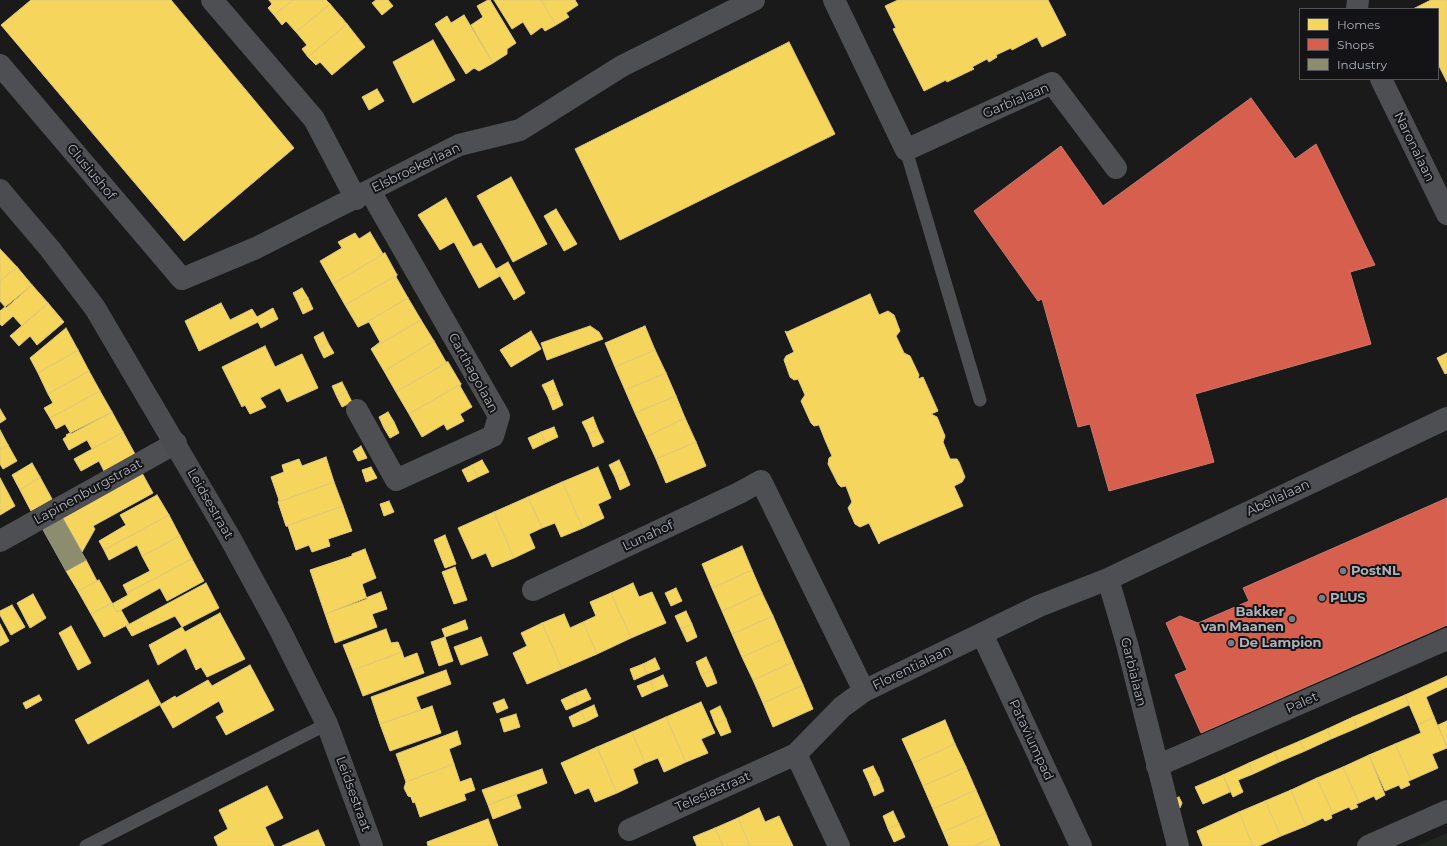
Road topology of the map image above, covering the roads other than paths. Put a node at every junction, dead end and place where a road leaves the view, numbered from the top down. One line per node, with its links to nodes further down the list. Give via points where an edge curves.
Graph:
1 (212, 0): 9 (street, via 314,119)
2 (754, 0): 9 (street, Elsbroekerlaan, via 622,66 520,130 459,145)
3 (834, 0): 6 (street)
4 (0, 65): 11 (street, Clusiushof)
5 (1381, 80): 10 (street, Naronalaan)
6 (906, 150): 7 (street, Garbialaan, via 1052,83); 12 (lane)
7 (1116, 168)
8 (0, 190): 15 (main road, Leidsestraat, via 95,308)
9 (363, 195): 11 (street, Elsbroekerlaan, via 256,248); 13 (street, Carthagolaan, via 499,416 494,436 396,480)
10 (1447, 214)
11 (182, 279)
12 (980, 400)
13 (357, 410)
14 (1447, 418): 18 (street, Abellalaan)
15 (176, 443): 17 (street, Lapinenburgstraat); 23 (main road, Leidsestraat, via 268,609)
16 (761, 480): 19 (street, Lunahof, via 739,493); 22 (street, Florentialaan)
17 (0, 540)
18 (1108, 579): 20 (street, Florentialaan, via 1039,606); 25 (street, Garbialaan)
19 (533, 590)
20 (982, 634): 22 (street, Florentialaan); 31 (street, Pataviumpad)
21 (1447, 640): 25 (street, Palet)
22 (864, 691): 24 (street, Telesiastraat, via 842,707)
23 (327, 724): 28 (lane); 29 (main road, Leidsestraat)
24 (796, 754): 27 (street, Telesiastraat); 30 (street)
25 (1157, 766): 32 (street, Garbialaan)
26 (1447, 811): 33 (street)
27 (629, 830)
28 (86, 846)
29 (372, 846)
30 (839, 846)
31 (1081, 846)
32 (1178, 846)
33 (1368, 846)

